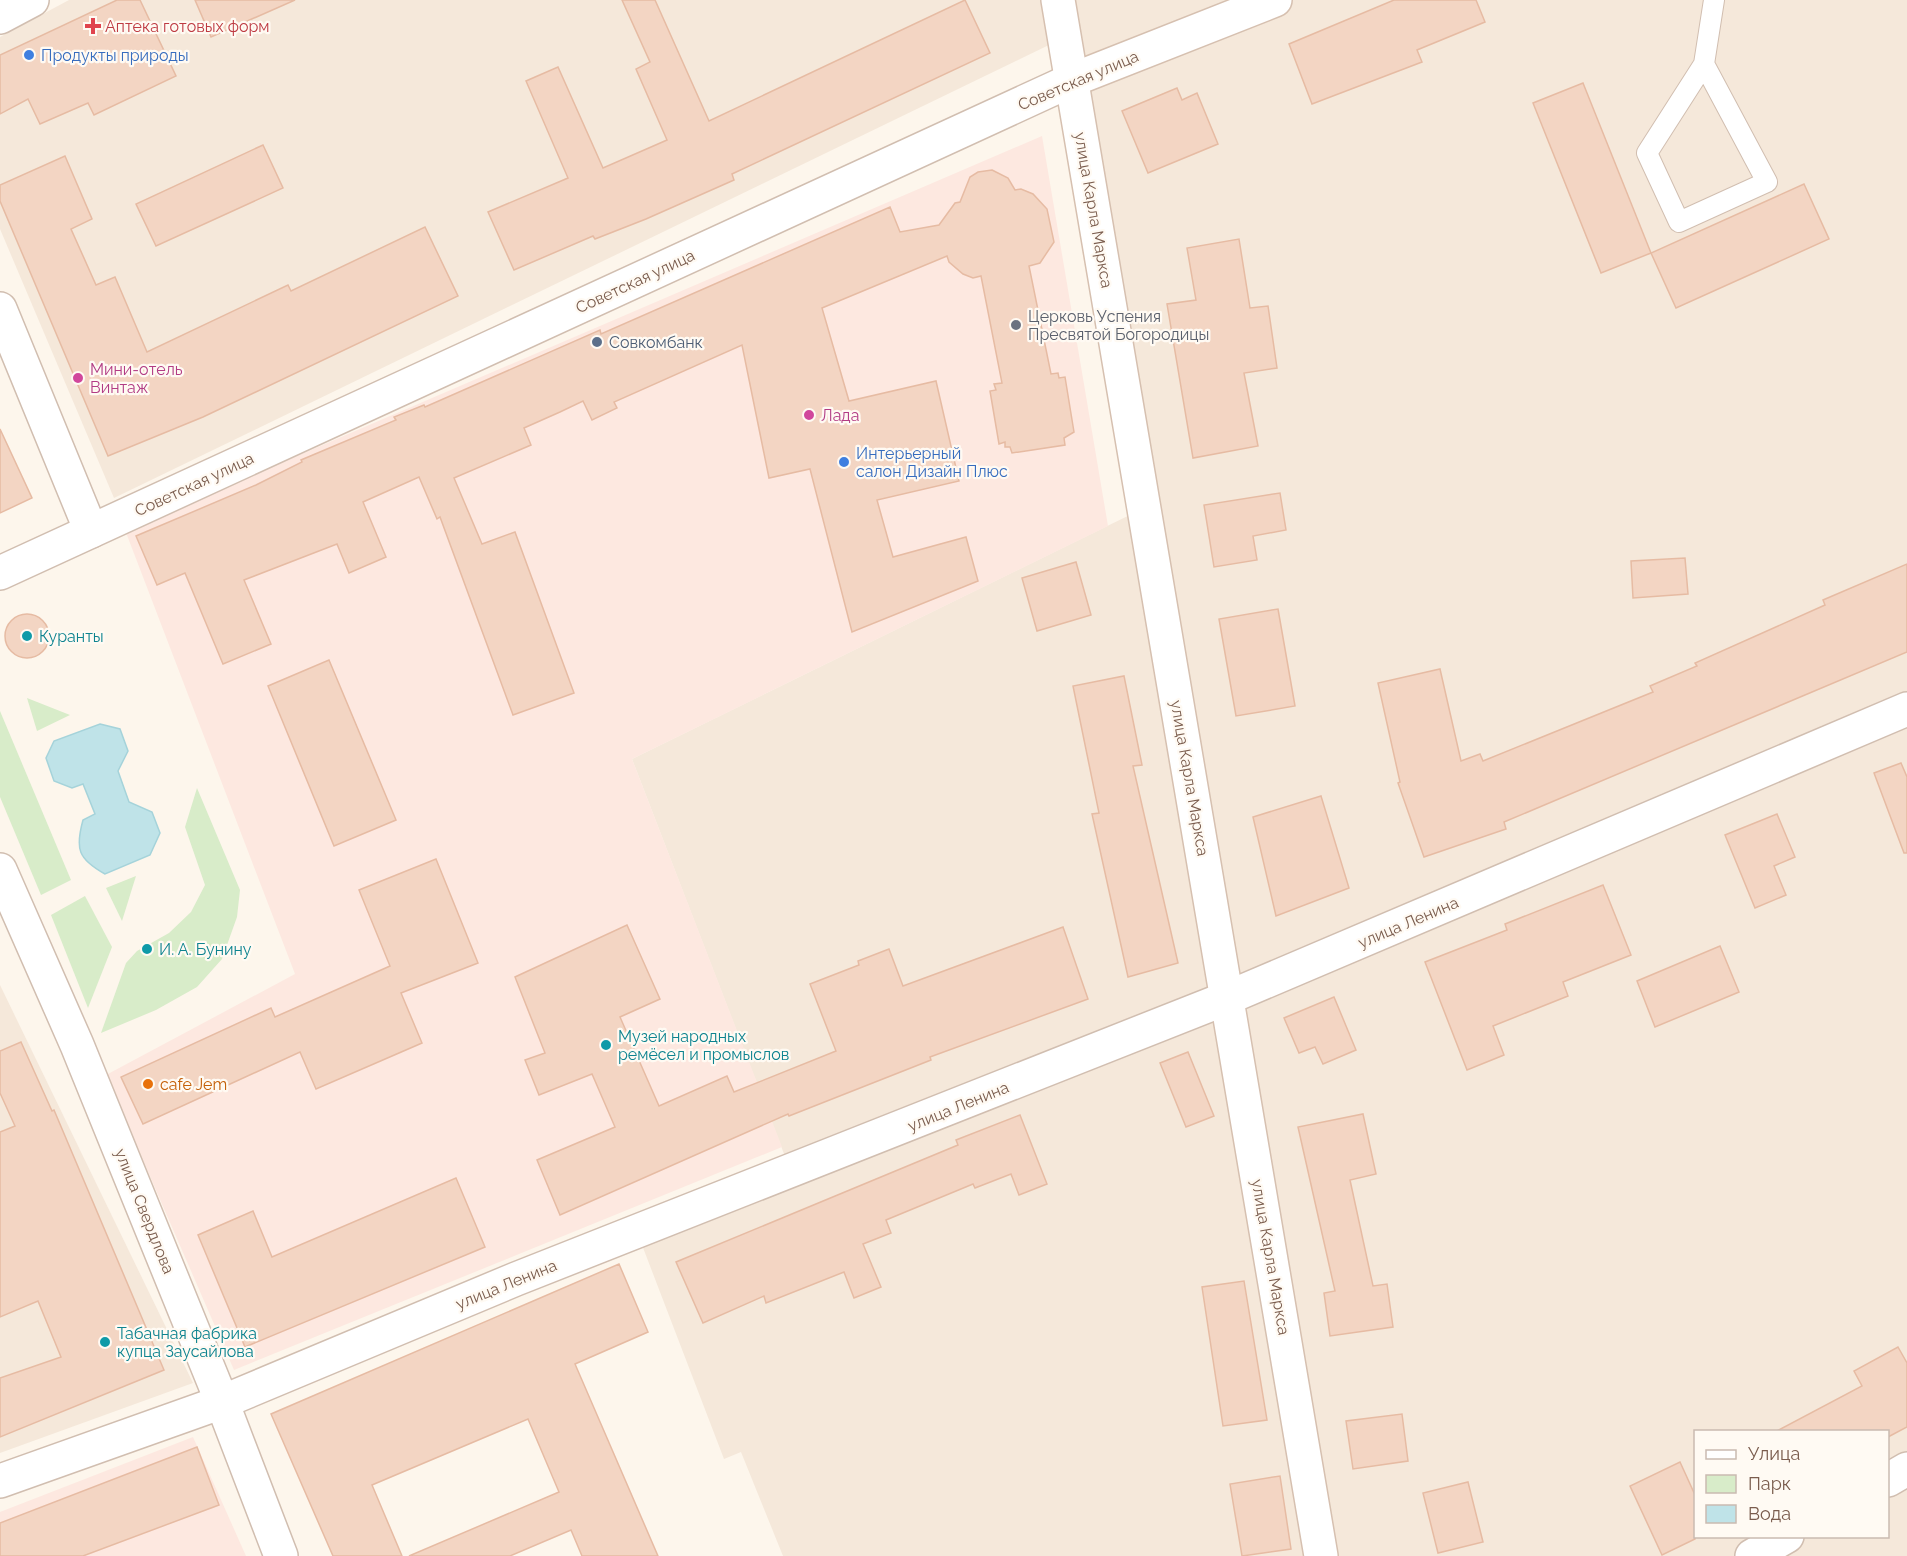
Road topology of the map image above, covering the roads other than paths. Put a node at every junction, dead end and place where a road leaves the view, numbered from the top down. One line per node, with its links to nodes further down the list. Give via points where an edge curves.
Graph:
1 (32, 0): 5 (street)
2 (1058, 0): 7 (street, улица Карла Маркса)
3 (1275, 0): 7 (street, Советская улица)
4 (1714, 0): 6 (lane)
5 (0, 17)
6 (1704, 64): 6 (lane, via 1647,153 1679,222 1767,182)
7 (1072, 80): 9 (street, Советская улица); 13 (street, улица Карла Маркса)
8 (0, 309): 9 (street)
9 (92, 531): 10 (street, Советская улица)
10 (0, 573)
11 (1907, 709): 13 (street, улица Ленина)
12 (0, 870): 14 (street, улица Свердлова, via 77,1045)
13 (1227, 999): 14 (street, улица Ленина, via 516,1279); 20 (street, улица Карла Маркса)
14 (222, 1402): 17 (street, улица Ленина); 19 (street, улица Свердлова)
15 (1907, 1469): 16 (street)
16 (1889, 1479)
17 (0, 1481)
18 (1784, 1538): 21 (street)
19 (281, 1556)
20 (1321, 1556)
21 (1752, 1556)

